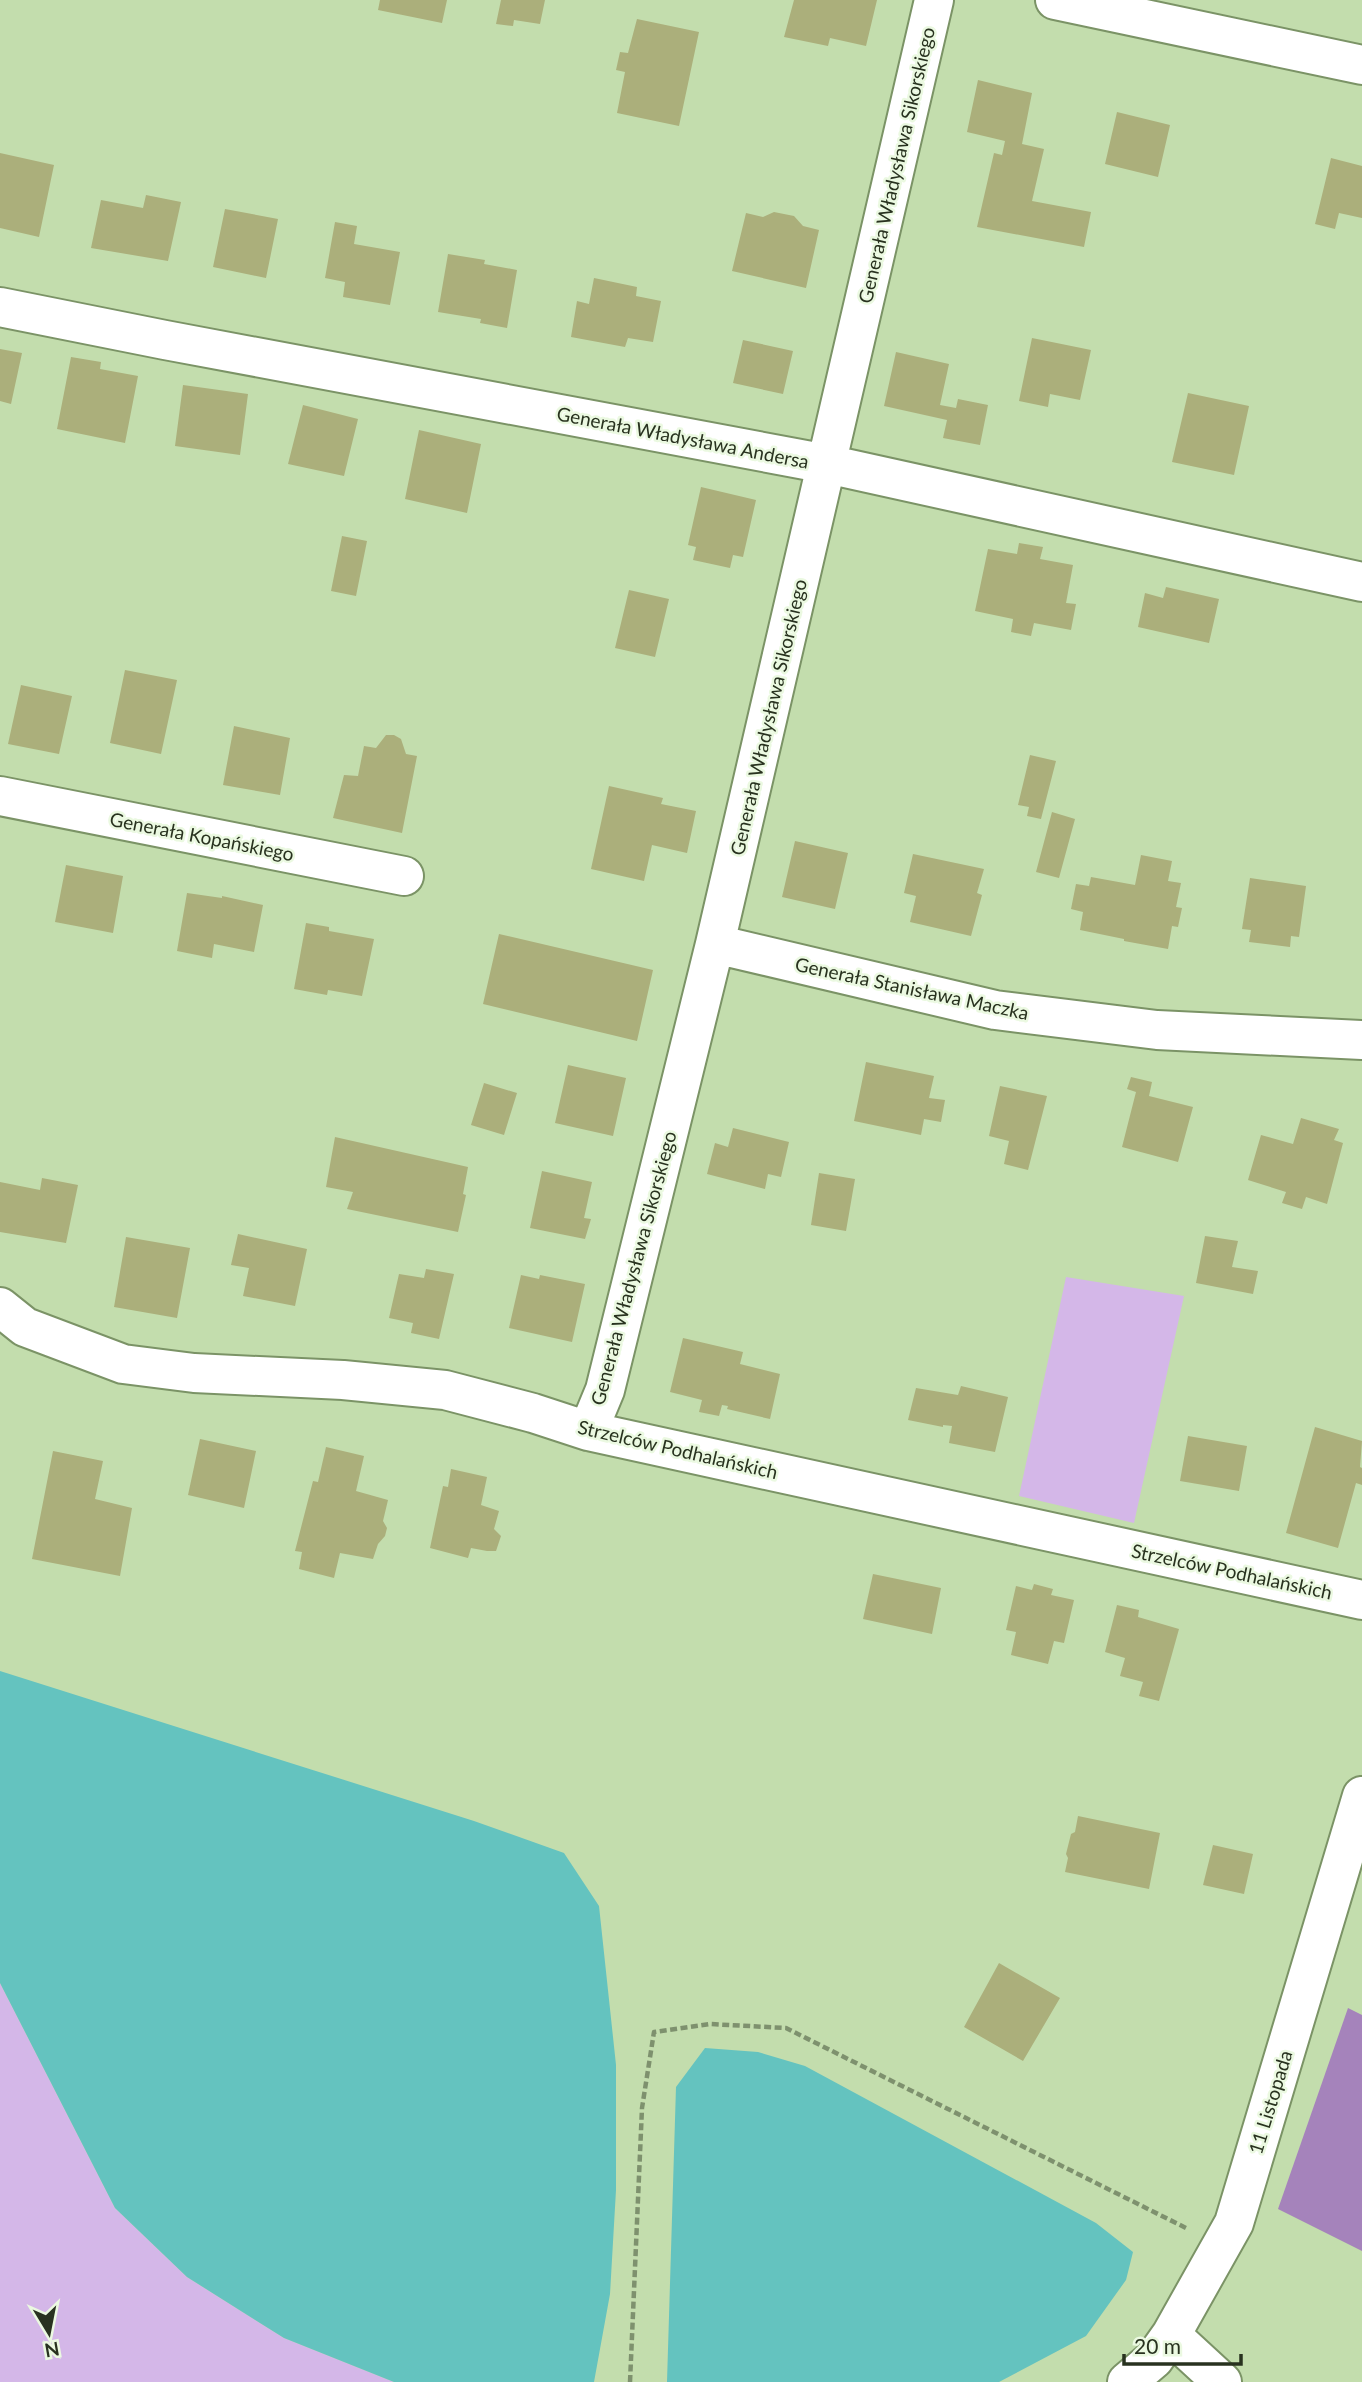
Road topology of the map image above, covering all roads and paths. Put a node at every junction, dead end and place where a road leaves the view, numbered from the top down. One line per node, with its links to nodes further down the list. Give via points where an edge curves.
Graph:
1 (934, 0): 5 (street, Generała Władysława Sikorskiego)
2 (1055, 0): 3 (street)
3 (1362, 65)
4 (0, 307): 5 (street, Generała Władysława Andersa)
5 (827, 464): 6 (street, Generała Władysława Andersa); 9 (street, Generała Władysława Sikorskiego)
6 (1362, 582)
7 (0, 796): 8 (street, Generała Kopańskiego)
8 (404, 876)
9 (715, 944): 10 (street, Generała Stanisława Maczka, via 995,1010 1157,1030); 12 (street, Generała Władysława Sikorskiego, via 606,1390)
10 (1362, 1040)
11 (0, 1307): 12 (street, Strzelców Podhalańskich, via 25,1328 122,1364 445,1390)
12 (588, 1431): 13 (street, Strzelców Podhalańskich)
13 (1362, 1600)
14 (1362, 1796): 15 (street, 11 Listopada, via 1234,2223)
15 (1221, 2245): 16 (street, 11 Listopada); 17 (path, via 786,2028 710,2024 654,2032 642,2108)
16 (1171, 2335): 18 (street, 11 Listopada, via 1154,2359); 19 (street)
17 (630, 2382)
18 (1126, 2382)
19 (1222, 2382)

